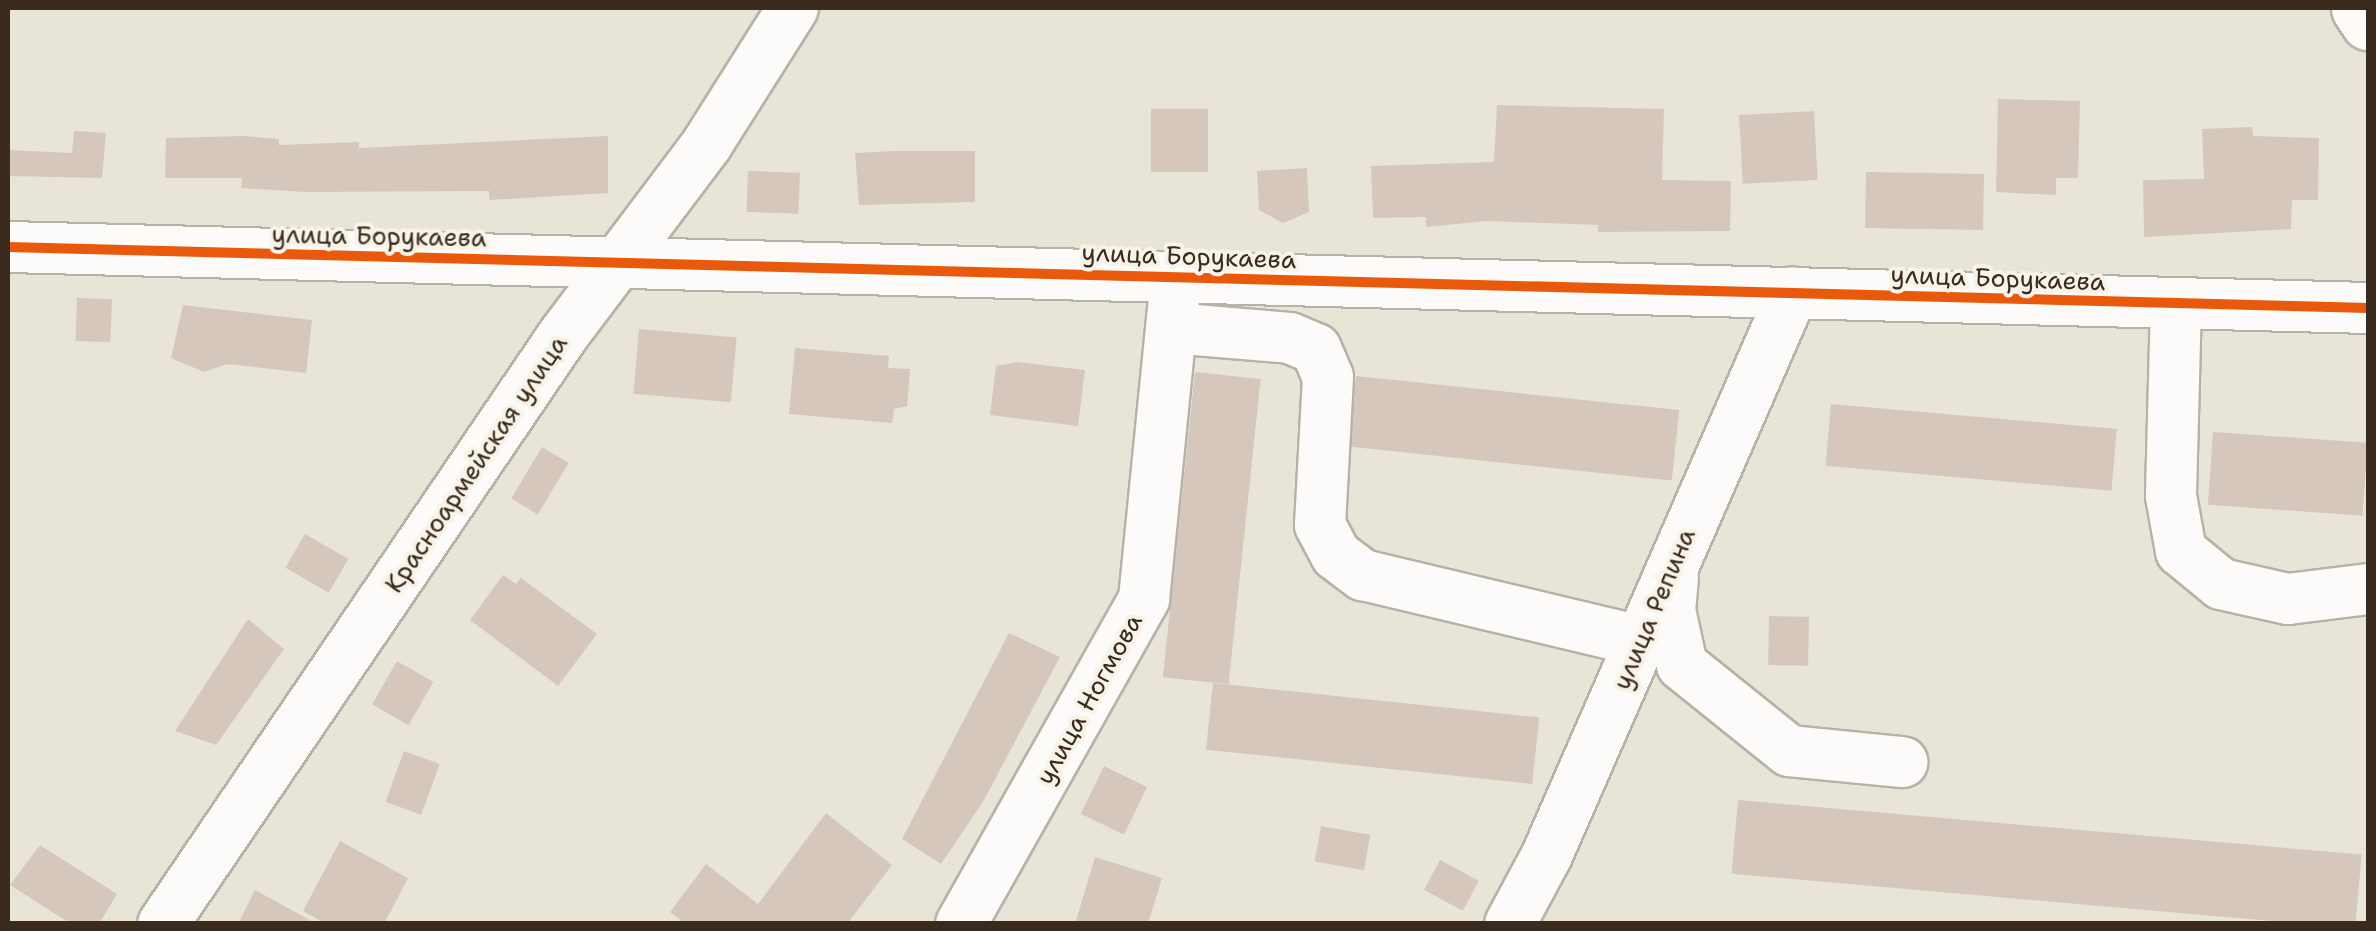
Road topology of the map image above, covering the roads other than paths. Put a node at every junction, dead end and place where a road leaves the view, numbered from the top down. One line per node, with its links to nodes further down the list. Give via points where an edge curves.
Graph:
1 (793, 8): 5 (street, Красноармейская улица, via 708,144)
2 (2359, 8): 3 (main road)
3 (2368, 22)
4 (8, 247): 5 (street, улица Борукаева)
5 (620, 262): 6 (street, улица Борукаева); 15 (street, Красноармейская улица, via 564,334)
6 (1176, 276): 7 (street, улица Борукаева); 10 (street, улица Ногмова)
7 (1793, 292): 8 (street, улица Борукаева); 11 (street, улица Репина)
8 (2176, 302): 9 (street, улица Борукаева); 12 (street, via 2171,496 2181,551 2222,584 2288,600)
9 (2368, 308)
10 (1171, 328): 13 (street, via 1290,338 1316,350 1328,377 1320,524 1336,555 1363,575); 16 (street, улица Ногмова, via 1144,599)
11 (1674, 562): 13 (street, улица Репина); 14 (street, via 1670,610 1682,664 1789,751)
12 (2368, 589)
13 (1640, 641): 17 (street, улица Репина)
14 (1902, 762)
15 (163, 924)
16 (961, 924)
17 (1510, 924)

